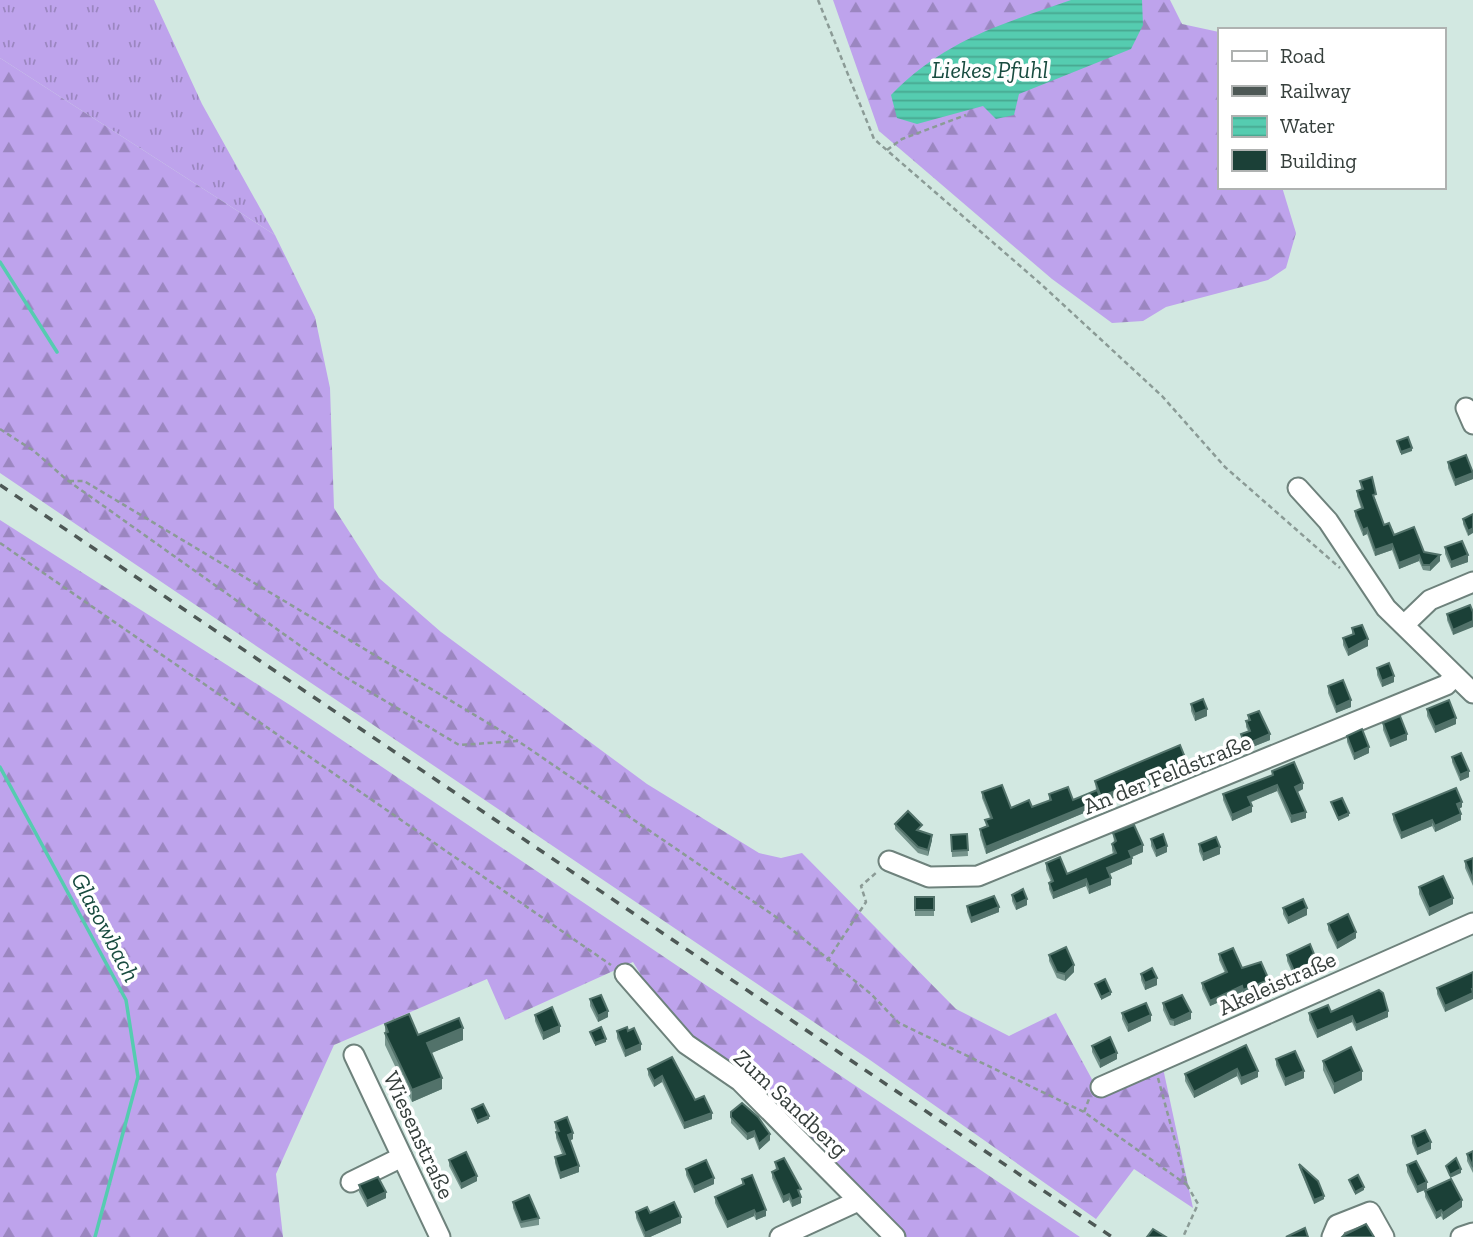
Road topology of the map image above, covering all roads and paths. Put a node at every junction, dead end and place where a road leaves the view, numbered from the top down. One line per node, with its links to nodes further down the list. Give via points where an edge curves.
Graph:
1 (818, 0): 3 (path, via 874,139)
2 (965, 115): 3 (path, via 902,139)
3 (887, 150): 8 (path, via 1042,285 1162,396 1225,467)
4 (0, 429): 5 (path, via 34,451)
5 (66, 481): 13 (path, via 84,481); 13 (path, via 340,674 459,746)
6 (1298, 488): 10 (street, via 1328,521 1371,590)
7 (0, 543): 17 (path)
8 (1342, 570)
9 (1473, 582): 10 (street, via 1430,600)
10 (1405, 625): 11 (street)
11 (1455, 676): 12 (street); 14 (street, An der Feldstraße, via 1446,685 978,876 929,877)
12 (1473, 693)
13 (518, 741): 16 (path, via 779,919)
14 (888, 861): 16 (path, via 861,886 866,902)
15 (1473, 923): 19 (street, Akeleistraße)
16 (827, 961): 23 (path, via 871,994 899,1023 1084,1112)
17 (625, 974): 24 (street, Zum Sandberg, via 686,1044 740,1081)
18 (354, 1055): 21 (street, Wiesenstraße)
19 (1154, 1065): 20 (street, Akeleistraße); 23 (path)
20 (1101, 1087)
21 (402, 1157): 22 (street); 26 (street, Wiesenstraße)
22 (351, 1182)
23 (1187, 1185): 29 (path, via 1198,1204)
24 (858, 1201): 27 (street); 28 (street, Zum Sandberg)
25 (1473, 1233): 32 (street)
26 (440, 1237)
27 (780, 1237)
28 (895, 1237)
29 (1183, 1237)
30 (1332, 1237): 31 (street, via 1337,1225 1370,1212)
31 (1384, 1237)
32 (1461, 1237)

